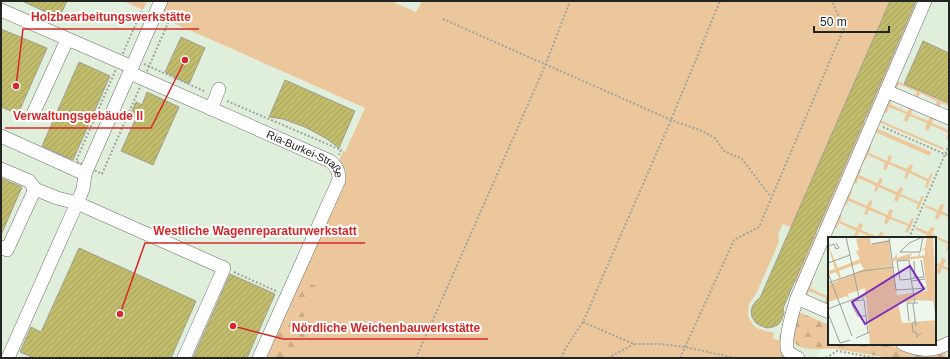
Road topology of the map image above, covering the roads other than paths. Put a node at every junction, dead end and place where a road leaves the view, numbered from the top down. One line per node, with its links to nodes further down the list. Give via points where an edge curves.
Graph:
1 (161, 1): 5 (street)
2 (925, 1): 6 (street)
3 (1, 10): 4 (street, Ria-Burkei-Straße)
4 (67, 40): 5 (street, Ria-Burkei-Straße); 7 (street)
5 (132, 67): 11 (street); 21 (street, Ria-Burkei-Straße, via 144,79 216,98 330,161 339,173 339,180)
6 (886, 91): 8 (street); 15 (street)
7 (33, 114)
8 (949, 118)
9 (1, 136): 11 (street)
10 (1, 169): 12 (street, via 29,181)
11 (87, 171): 13 (street)
12 (35, 189): 13 (street); 14 (street, via 7,250)
13 (77, 203): 19 (street); 20 (street, via 224,268)
14 (1, 247)
15 (797, 298): 16 (street); 22 (street, via 790,319 786,346 787,350)
16 (828, 312)
17 (949, 343): 18 (street, via 932,350)
18 (907, 345)
19 (8, 358)
20 (184, 358)
21 (260, 358)
22 (798, 358)

